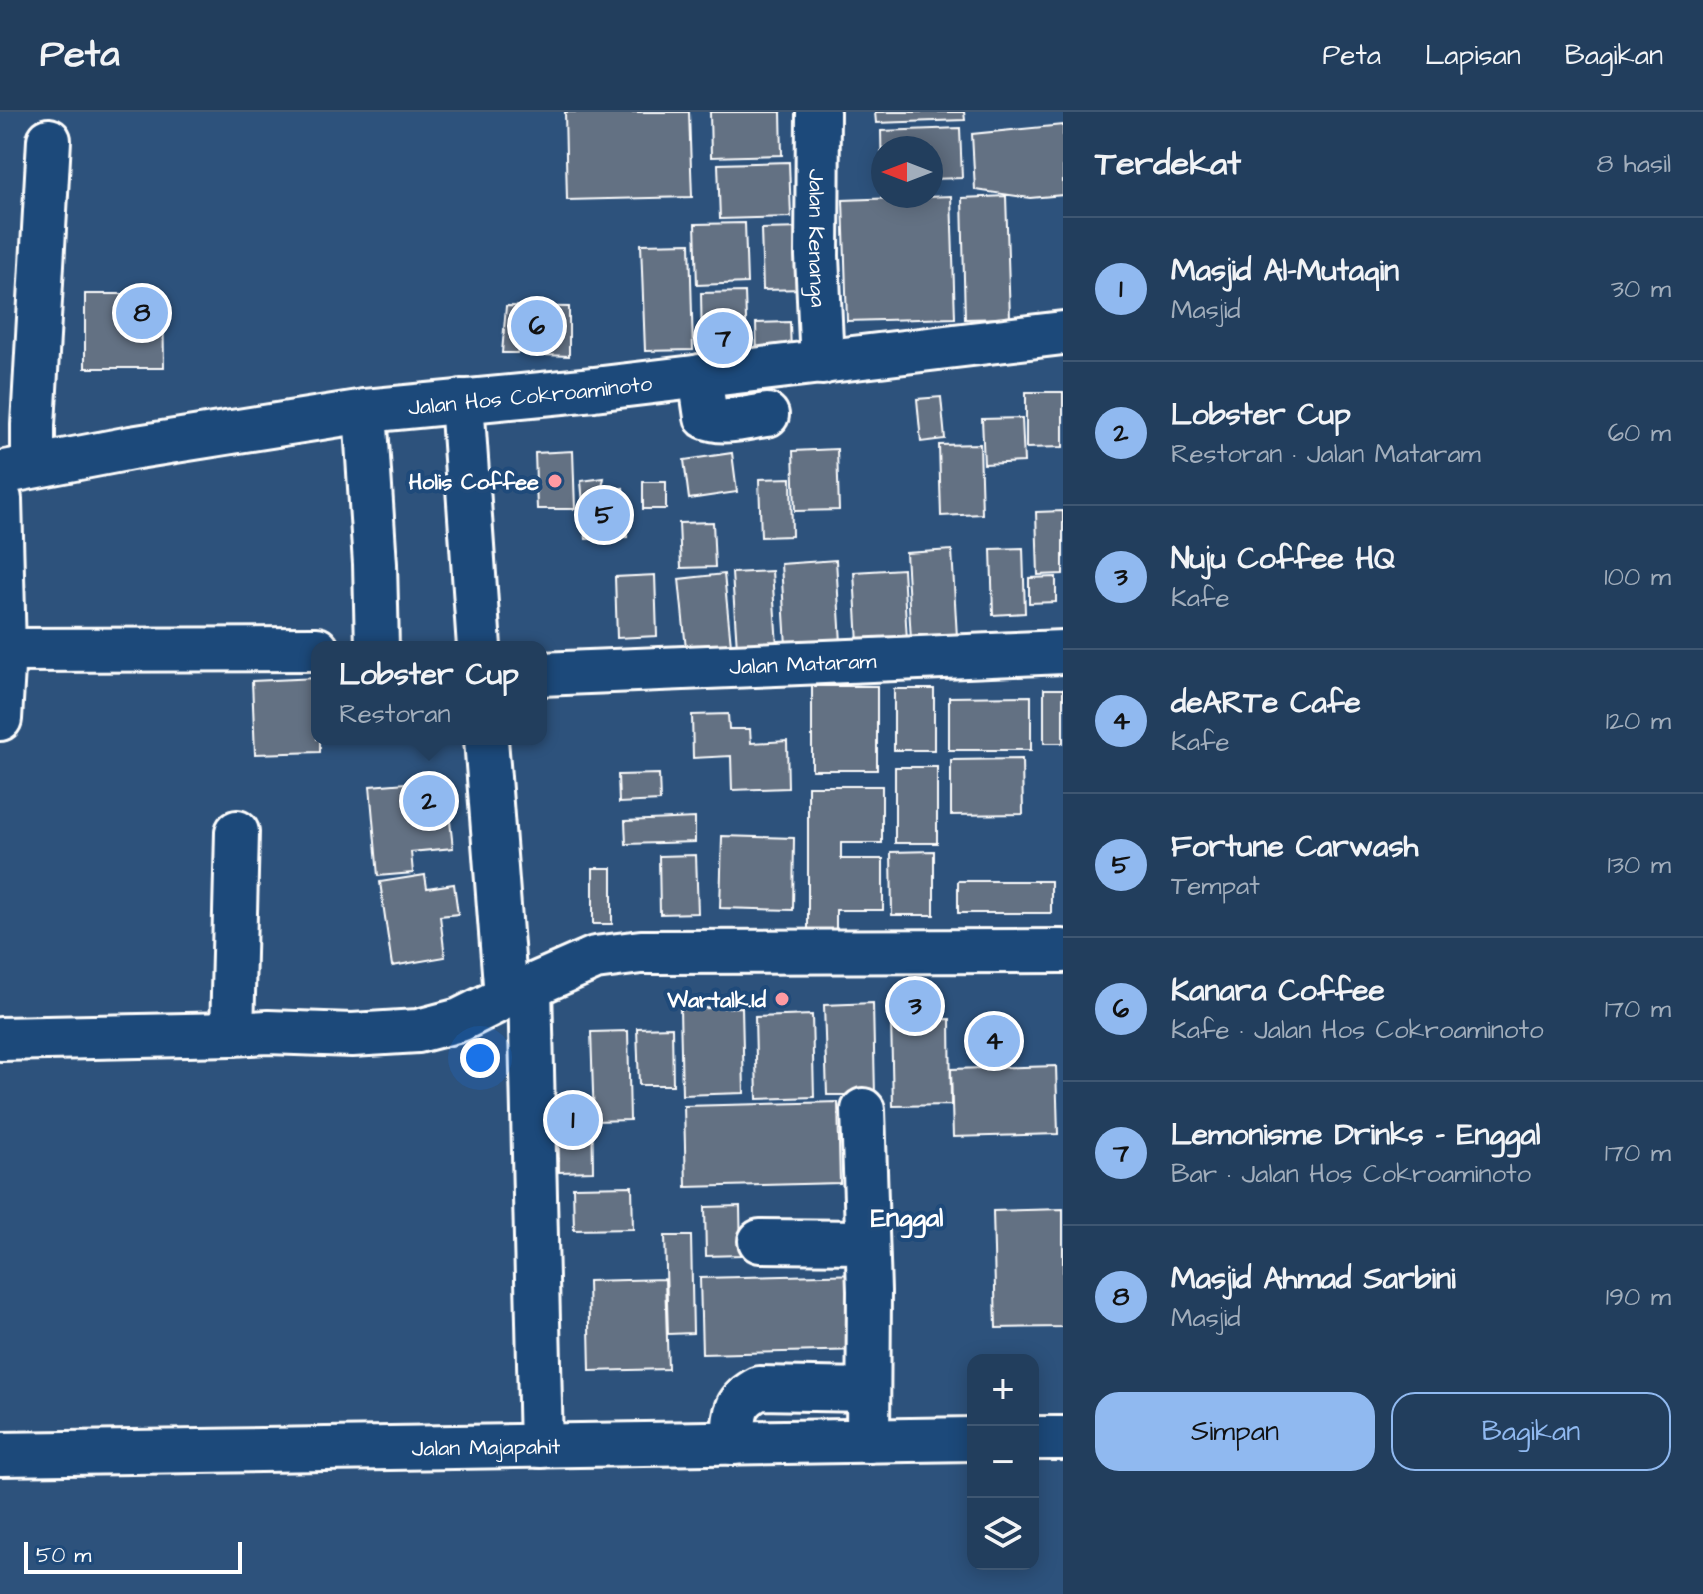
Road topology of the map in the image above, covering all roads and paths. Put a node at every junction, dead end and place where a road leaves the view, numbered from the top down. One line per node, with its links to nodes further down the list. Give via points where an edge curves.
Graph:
1 (818, 112): 4 (street, Jalan Kenanga)
2 (49, 140): 9 (street, via 34,409)
3 (1063, 333): 4 (street, Jalan Hos Cokroaminoto)
4 (822, 363): 5 (street, Jalan Hos Cokroaminoto)
5 (700, 376): 6 (street, Jalan Hos Cokroaminoto); 8 (street, via 706,417 711,420)
6 (462, 401): 7 (street, Jalan Hos Cokroaminoto); 12 (street)
7 (365, 411): 9 (street, Jalan Hos Cokroaminoto); 11 (street)
8 (767, 415)
9 (16, 469)
10 (0, 499): 14 (street)
11 (377, 641)
12 (479, 641)
13 (311, 649): 14 (street)
14 (4, 650): 17 (street)
15 (1063, 652): 16 (street, Jalan Mataram)
16 (547, 674)
17 (0, 719)
18 (487, 745): 21 (street)
19 (237, 832): 22 (street)
20 (1063, 951): 21 (street, via 641,952 595,958)
21 (518, 992): 22 (street, via 460,1020 418,1031); 33 (street)
22 (232, 1034): 23 (street)
23 (0, 1039)
24 (863, 1110): 26 (street)
25 (760, 1241): 26 (street)
26 (867, 1242): 27 (street)
27 (868, 1390): 31 (street); 32 (street, via 759,1388 735,1409)
28 (1039, 1438): 29 (street)
29 (1063, 1438)
30 (967, 1439): 31 (street, Jalan Majapahit)
31 (868, 1441): 32 (street, Jalan Majapahit)
32 (733, 1443): 33 (street, Jalan Majapahit)
33 (541, 1446): 34 (street, Jalan Majapahit)
34 (0, 1454)

